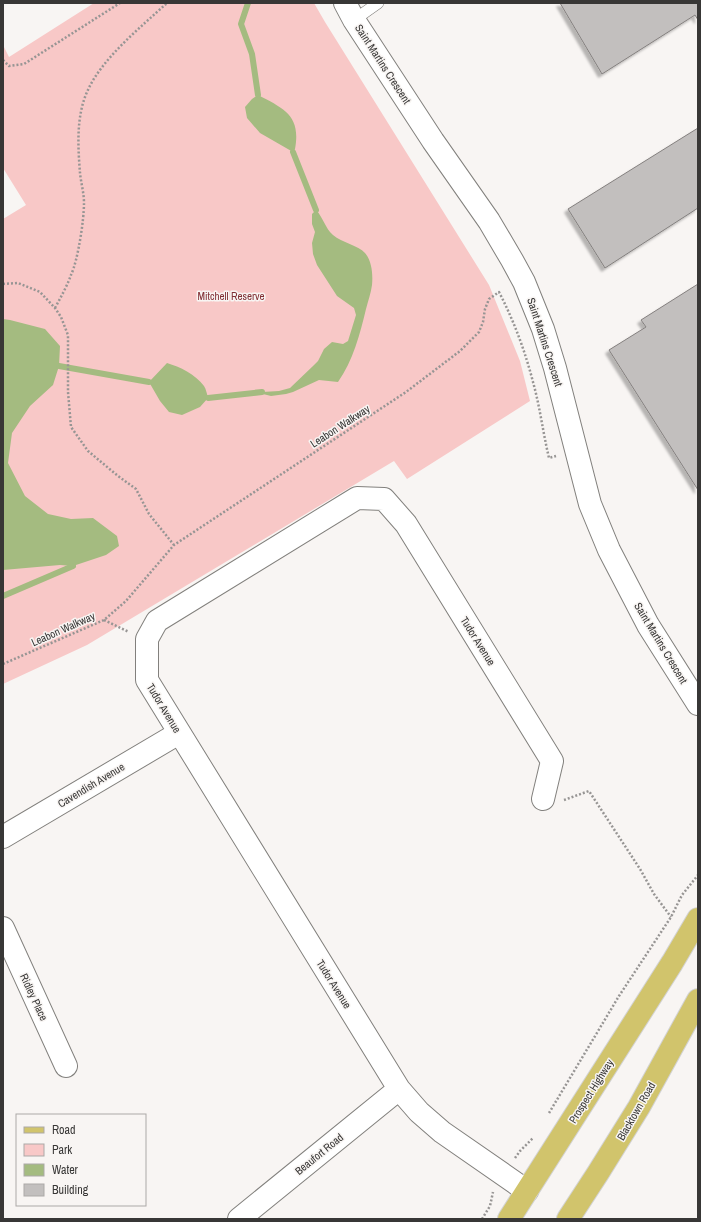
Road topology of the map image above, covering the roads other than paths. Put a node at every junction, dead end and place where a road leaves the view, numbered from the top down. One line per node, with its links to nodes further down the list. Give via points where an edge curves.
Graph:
1 (378, 3): 2 (lane)
2 (350, 11): 3 (street, Saint Martins Crescent, via 433,141 489,221 524,282 553,362 590,504 609,550 648,625)
3 (698, 704)
4 (178, 733): 5 (street, Tudor Avenue, via 147,680 146,639 157,621 357,498 384,499 406,524 552,761); 6 (street, Cavendish Avenue); 11 (street, Tudor Avenue)
5 (543, 799)
6 (3, 837)
7 (698, 919): 12 (main road, Prospect Highway)
8 (3, 928): 10 (street, Ridley Place)
9 (698, 1000): 15 (main road, Blacktown Road, via 639,1107)
10 (66, 1066)
11 (399, 1090): 12 (street, Tudor Avenue, via 442,1132); 13 (street, Beaufort Road)
12 (527, 1191): 14 (main road, Prospect Highway)
13 (239, 1219)
14 (509, 1219)
15 (568, 1219)

